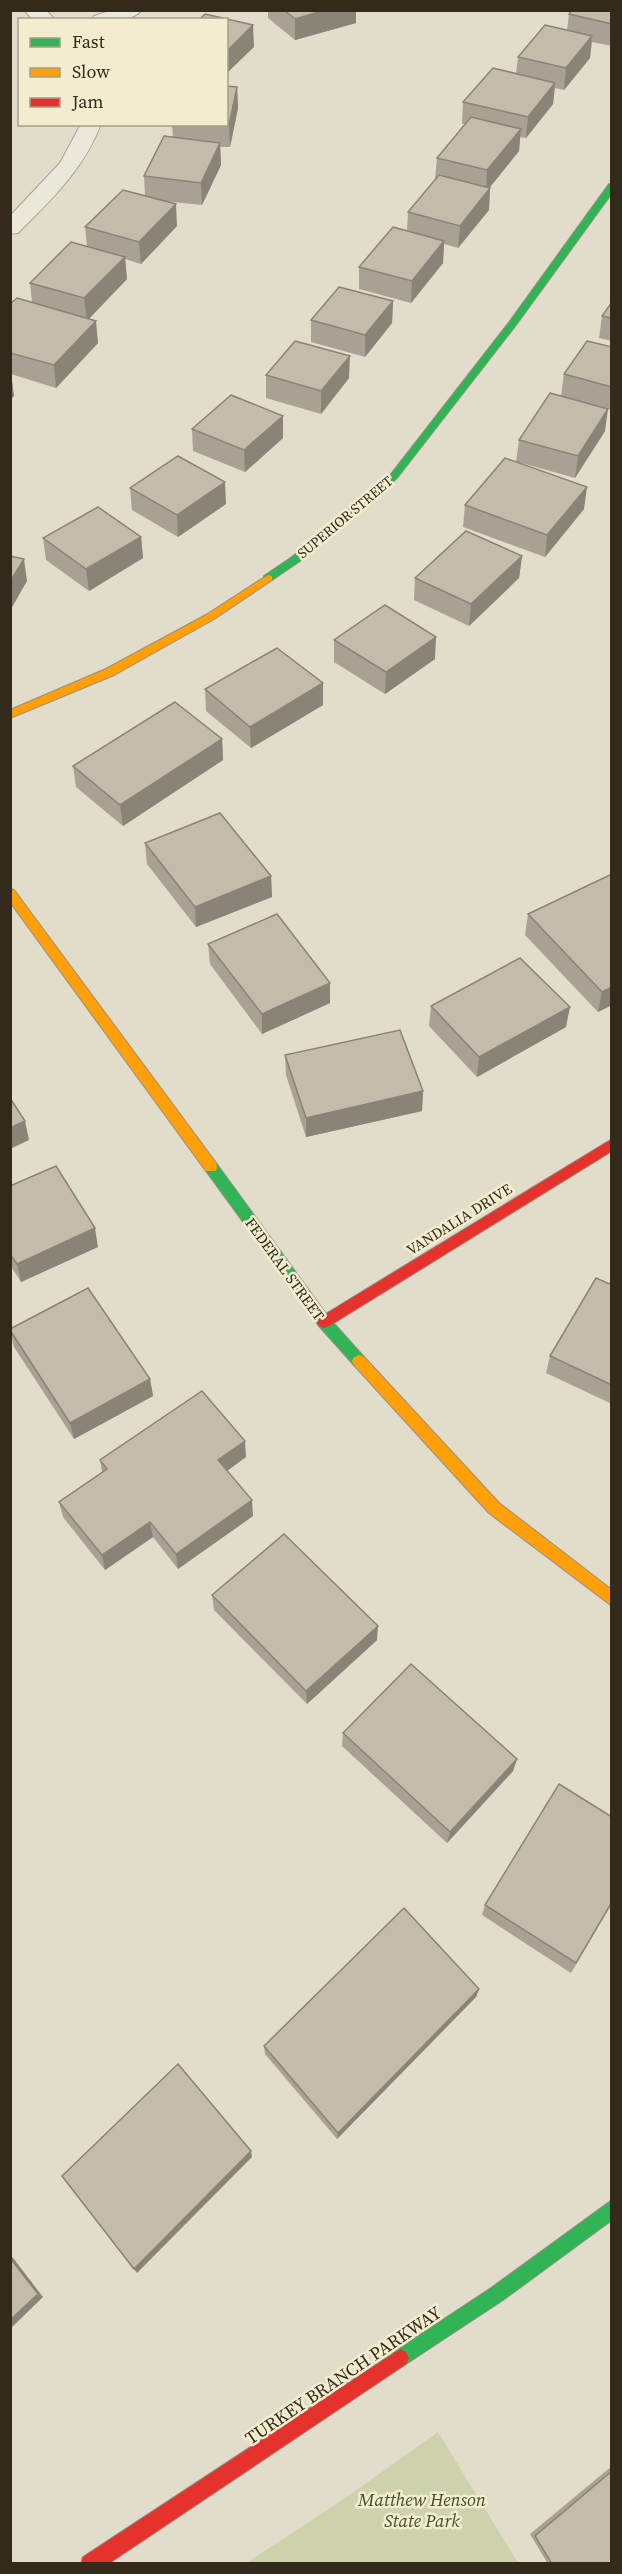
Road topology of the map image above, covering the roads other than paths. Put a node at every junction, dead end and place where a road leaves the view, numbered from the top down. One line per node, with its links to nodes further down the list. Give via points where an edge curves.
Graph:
1 (133, 10): 2 (street)
2 (107, 18)
3 (90, 126): 5 (street, via 86,141 53,185)
4 (612, 186): 6 (street, SUPERIOR STREET, via 513,323 394,476 296,559 210,617 110,672)
5 (10, 228)
6 (10, 714)
7 (10, 893): 9 (street, FEDERAL STREET)
8 (612, 1144): 9 (street, VANDALIA DRIVE)
9 (324, 1322): 10 (street, FEDERAL STREET, via 494,1508)
10 (612, 1599)
11 (612, 2209): 12 (street, TURKEY BRANCH PARKWAY, via 497,2294)
12 (90, 2564)

